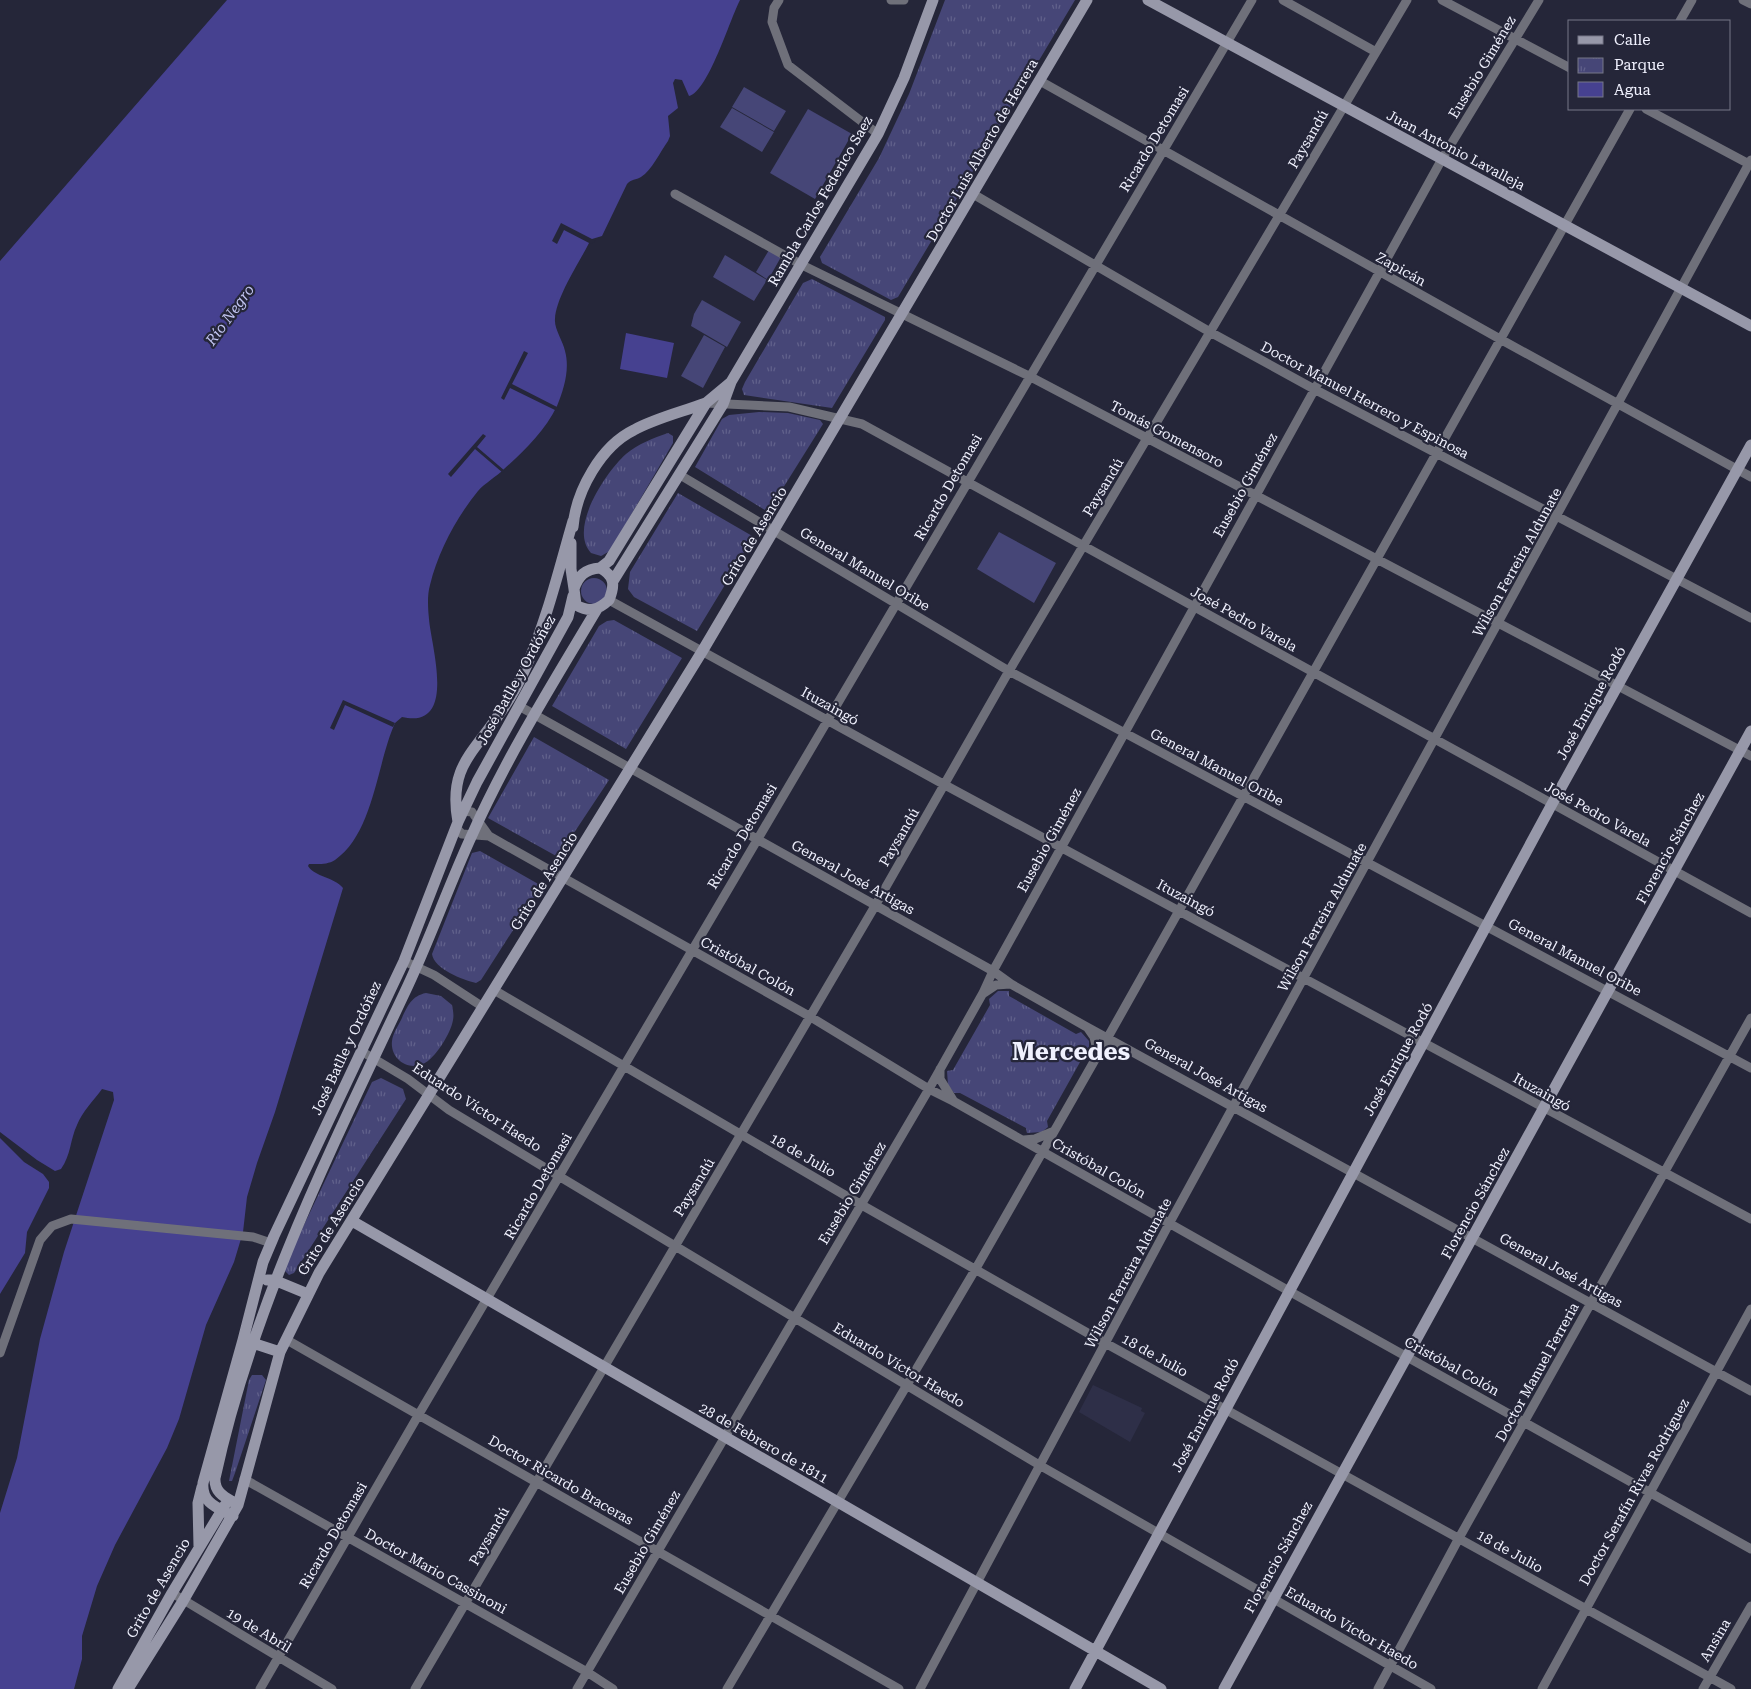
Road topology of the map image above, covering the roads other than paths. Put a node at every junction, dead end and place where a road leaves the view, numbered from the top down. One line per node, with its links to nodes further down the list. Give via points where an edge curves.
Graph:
1 (779, 0): 24 (street, via 772,22 788,66)
2 (891, 0): 3 (street)
3 (904, 0)
4 (933, 0): 24 (street, Rambla Carlos Federico Saez, via 904,78)
5 (1087, 0): 20 (street, Doctor Luis Alberto de Herrera)
6 (1148, 0): 17 (street, Juan Antonio Lavalleja)
7 (1252, 0): 17 (street, Ricardo Detomasi)
8 (1283, 0): 18 (street)
9 (1407, 0): 18 (street, Paysandú)
10 (1442, 0): 16 (street)
11 (1539, 0): 16 (street, Eusebio Giménez)
12 (1692, 0): 15 (street)
13 (1744, 0): 14 (street)
14 (1751, 4)
15 (1681, 20)
16 (1515, 39): 19 (street); 26 (street, Eusebio Giménez)
17 (1227, 44): 21 (street, Juan Antonio Lavalleja); 25 (street, Ricardo Detomasi)
18 (1376, 52): 21 (street, Paysandú)
19 (1568, 67)
20 (1040, 81): 25 (street, Zapicán); 29 (street, Doctor Luis Alberto de Herrera)
21 (1342, 106): 26 (street, Juan Antonio Lavalleja); 30 (street, Paysandú)
22 (1629, 110): 31 (street)
23 (1648, 110): 27 (street)
24 (878, 134): 32 (street, Rambla Carlos Federico Saez)
25 (1164, 150): 30 (street, Zapicán); 33 (street, Ricardo Detomasi)
26 (1442, 159): 31 (street, Juan Antonio Lavalleja); 34 (street, Eusebio Giménez)
27 (1750, 163): 35 (street, Wilson Ferreira Aldunate)
28 (676, 194): 32 (street, Tomás Gomensoro)
29 (973, 194): 33 (street, Doctor Manuel Herrero y Espinosa); 36 (street, Doctor Luis Alberto de Herrera)
30 (1280, 216): 34 (street, Zapicán); 38 (street, Paysandú)
31 (1564, 225): 35 (street, Juan Antonio Lavalleja); 39 (street)
32 (802, 264): 36 (street, Tomás Gomensoro); 41 (street, Rambla Carlos Federico Saez)
33 (1095, 266): 38 (street, Doctor Manuel Herrero y Espinosa); 40 (street, Ricardo Detomasi)
34 (1380, 272): 39 (street, Zapicán); 42 (street, Eusebio Giménez)
35 (1681, 288): 37 (street, Juan Antonio Lavalleja); 45 (street, Wilson Ferreira Aldunate)
36 (903, 314): 40 (street, Tomás Gomensoro); 46 (street, Grito de Asencio)
37 (1751, 326)
38 (1210, 332): 42 (street, Doctor Manuel Herrero y Espinosa); 47 (street, Paysandú)
39 (1500, 340): 45 (street, Zapicán); 49 (street)
40 (1029, 376): 47 (street, Tomás Gomensoro); 53 (street, Ricardo Detomasi)
41 (731, 382): 43 (street, Rambla Carlos Federico Saez); 44 (street, Rambla Carlos Federico Saez)
42 (1314, 389): 49 (street, Doctor Manuel Herrero y Espinosa); 54 (street, Eusebio Giménez)
43 (706, 404): 44 (street, José Pedro Varela); 56 (street, via 632,430 612,447 583,486); 60 (street, Rambla Carlos Federico Saez, via 609,561)
44 (723, 404): 46 (street, José Pedro Varela, via 789,407); 51 (street, Rambla Carlos Federico Saez)
45 (1618, 404): 50 (street, Zapicán); 55 (street, Wilson Ferreira Aldunate)
46 (842, 418): 53 (street, José Pedro Varela, via 862,424); 57 (street, Grito de Asencio)
47 (1148, 439): 54 (street, Tomás Gomensoro); 58 (street, Paysandú)
48 (1751, 445): 50 (street, José Enrique Rodó)
49 (1435, 452): 55 (street, Doctor Manuel Herrero y Espinosa); 59 (street)
50 (1737, 470): 52 (street, Zapicán); 61 (street, José Enrique Rodó)
51 (680, 475): 57 (street, General Manuel Oribe); 62 (street, Rambla Carlos Federico Saez)
52 (1751, 477)
53 (967, 481): 58 (street, José Pedro Varela); 65 (street, Ricardo Detomasi)
54 (1255, 496): 59 (street, Tomás Gomensoro); 66 (street, Eusebio Giménez)
55 (1557, 517): 61 (street, Doctor Manuel Herrero y Espinosa); 69 (street, Wilson Ferreira Aldunate)
56 (573, 521): 63 (street); 88 (street, via 527,666 500,714 462,766 456,786)
57 (774, 531): 65 (street, General Manuel Oribe); 70 (street, Grito de Asencio)
58 (1084, 546): 66 (street, José Pedro Varela); 71 (street, Paysandú)
59 (1376, 559): 69 (street, Tomás Gomensoro); 72 (street)
60 (600, 568): 62 (street, via 609,573); 63 (street, via 582,574)
61 (1677, 579): 68 (street, Doctor Manuel Herrero y Espinosa); 73 (street, José Enrique Rodó)
62 (613, 581): 64 (street)
63 (573, 592): 67 (street, via 576,605 584,610); 74 (street, José Batlle y Ordóñez, via 568,617)
64 (610, 600): 67 (street); 70 (street, Ituzaingó)
65 (896, 604): 71 (street, General Manuel Oribe); 76 (street, Ricardo Detomasi)
66 (1194, 607): 72 (street, José Pedro Varela); 78 (street, Eusebio Giménez)
67 (597, 609): 75 (street)
68 (1751, 618)
69 (1499, 623): 73 (street, Tomás Gomensoro); 79 (street, Wilson Ferreira Aldunate)
70 (703, 650): 76 (street, Ituzaingó); 82 (street, Grito de Asencio)
71 (1009, 671): 78 (street, General Manuel Oribe); 83 (street, Paysandú)
72 (1312, 672): 79 (street, José Pedro Varela); 84 (street)
73 (1617, 686): 80 (street, Tomás Gomensoro); 85 (street, José Enrique Rodó)
74 (519, 706): 75 (street, General José Artigas); 86 (street, José Batlle y Ordóñez)
75 (535, 715): 82 (street, General José Artigas); 87 (street)
76 (827, 720): 83 (street, Ituzaingó); 91 (street, Ricardo Detomasi)
77 (1751, 731): 80 (street, Florencio Sánchez)
78 (1123, 732): 84 (street, General Manuel Oribe); 92 (street, Eusebio Giménez)
79 (1435, 740): 85 (street, José Pedro Varela); 93 (street, Wilson Ferreira Aldunate)
80 (1740, 750): 81 (street, Tomás Gomensoro); 94 (street, Florencio Sánchez)
81 (1751, 756)
82 (630, 769): 91 (street, General José Artigas); 95 (street, Grito de Asencio)
83 (945, 784): 92 (street, Ituzaingó); 96 (street, Paysandú)
84 (1242, 796): 93 (street, General Manuel Oribe); 97 (street)
85 (1552, 804): 94 (street, José Pedro Varela); 99 (street, José Enrique Rodó)
86 (463, 811): 87 (street, via 472,812); 88 (street, José Batlle y Ordóñez)
87 (478, 821): 89 (street); 90 (street)
88 (457, 825): 89 (street, via 462,834); 101 (street, José Batlle y Ordóñez)
89 (471, 836): 90 (street); 102 (street)
90 (489, 836): 95 (street, Cristóbal Colón)
91 (757, 839): 96 (street, General José Artigas); 100 (street, Ricardo Detomasi)
92 (1061, 847): 97 (street, Ituzaingó); 103 (street, Eusebio Giménez)
93 (1368, 863): 99 (street, General Manuel Oribe); 104 (street, Wilson Ferreira Aldunate)
94 (1674, 872): 98 (street, José Pedro Varela); 107 (street, Florencio Sánchez)
95 (563, 878): 100 (street, Cristóbal Colón); 106 (street, Grito de Asencio)
96 (875, 906): 103 (street, General José Artigas); 110 (street, Paysandú)
97 (1180, 910): 104 (street, Ituzaingó); 113 (street)
98 (1751, 913)
99 (1486, 926): 107 (street, General Manuel Oribe); 114 (street, José Enrique Rodó)
100 (691, 950): 110 (street, Cristóbal Colón); 119 (street, Ricardo Detomasi)
101 (404, 961): 102 (street); 115 (street, José Batlle y Ordóñez)
102 (417, 967): 109 (street); 118 (street)
103 (993, 971): 105 (street, General José Artigas); 108 (street, Eusebio Giménez)
104 (1304, 978): 114 (street, Ituzaingó); 125 (street, Wilson Ferreira Aldunate)
105 (1011, 984): 108 (street, via 990,987); 112 (street, General José Artigas)
106 (494, 990): 109 (street, Grito de Asencio); 119 (street, 18 de Julio)
107 (1608, 991): 117 (street, General Manuel Oribe); 126 (street, Florencio Sánchez)
108 (983, 993): 120 (street, Eusebio Giménez)
109 (483, 1007): 123 (street, Grito de Asencio)
110 (809, 1016): 122 (street, Cristóbal Colón); 128 (street, Paysandú)
111 (1751, 1018): 117 (street, Doctor Manuel Ferreria)
112 (1085, 1026): 113 (street, General José Artigas); 116 (street, via 1094,1037)
113 (1108, 1037): 116 (street); 125 (street, General José Artigas)
114 (1424, 1042): 126 (street, Ituzaingó); 131 (street, José Enrique Rodó)
115 (360, 1051): 118 (street, Eduardo Víctor Haedo); 139 (street, José Batlle y Ordóñez)
116 (1098, 1054): 127 (street)
117 (1729, 1056): 121 (street, General Manuel Oribe); 132 (street, Doctor Manuel Ferreria)
118 (374, 1059): 123 (street, Eduardo Víctor Haedo); 143 (street)
119 (624, 1066): 128 (street, 18 de Julio); 133 (street, Ricardo Detomasi)
120 (940, 1068): 122 (street, Eusebio Giménez); 124 (street, via 940,1079)
121 (1751, 1068)
122 (929, 1089): 124 (street, Cristóbal Colón); 134 (street, Eusebio Giménez)
123 (429, 1095): 133 (street, Eduardo Víctor Haedo); 136 (street, Grito de Asencio)
124 (953, 1101): 129 (street, Cristóbal Colón)
125 (1235, 1107): 131 (street, General José Artigas); 137 (street, Wilson Ferreira Aldunate)
126 (1545, 1109): 132 (street, Ituzaingó); 138 (street, Florencio Sánchez)
127 (1052, 1132): 129 (street); 130 (street)
128 (741, 1135): 134 (street, 18 de Julio); 140 (street, Paysandú)
129 (1024, 1140): 130 (street, Cristóbal Colón)
130 (1042, 1151): 137 (street, Cristóbal Colón); 141 (street)
131 (1353, 1172): 138 (street, General José Artigas); 144 (street, José Enrique Rodó)
132 (1664, 1172): 135 (street, Ituzaingó); 147 (street, Doctor Manuel Ferreria)
133 (560, 1176): 140 (street, Eduardo Víctor Haedo); 146 (street, Ricardo Detomasi)
134 (860, 1204): 141 (street, 18 de Julio); 149 (street, Eusebio Giménez)
135 (1751, 1219)
136 (352, 1221): 145 (street, Grito de Asencio); 146 (street, 28 de Febrero de 1811)
137 (1169, 1224): 144 (street, Cristóbal Colón); 152 (street, Wilson Ferreira Aldunate)
138 (1473, 1237): 147 (street, General José Artigas); 155 (street, Florencio Sánchez)
139 (271, 1243): 142 (street, José Batlle y Ordóñez); 154 (street, via 253,1237 71,1219 52,1226 40,1240)
140 (675, 1246): 149 (street, Eduardo Víctor Haedo); 156 (street, Paysandú)
141 (975, 1270): 152 (street, 18 de Julio); 158 (street)
142 (258, 1280): 143 (street); 151 (street, José Batlle y Ordóñez)
143 (274, 1280): 145 (street); 151 (street)
144 (1289, 1291): 155 (street, Cristóbal Colón); 160 (street, José Enrique Rodó)
145 (308, 1294): 150 (street, Grito de Asencio)
146 (488, 1300): 156 (street, 28 de Febrero de 1811); 161 (street, Ricardo Detomasi)
147 (1591, 1302): 157 (street, General José Artigas); 162 (street, Doctor Manuel Ferreria)
148 (1751, 1309): 157 (street, Doctor Serafín Rivas Rodríguez)
149 (794, 1318): 158 (street, Eduardo Víctor Haedo); 163 (street, Eusebio Giménez)
150 (287, 1340): 153 (street, Grito de Asencio); 161 (street, Doctor Ricardo Braceras)
151 (248, 1341): 153 (street); 167 (street, José Batlle y Ordóñez); 170 (street, via 215,1478 218,1492)
152 (1107, 1344): 160 (street, 18 de Julio); 164 (street, Wilson Ferreira Aldunate)
153 (280, 1352): 166 (street, Grito de Asencio)
154 (0, 1353)
155 (1407, 1356): 162 (street, Cristóbal Colón); 165 (street, Florencio Sánchez)
156 (604, 1367): 163 (street, 28 de Febrero de 1811); 168 (street, Paysandú)
157 (1716, 1372): 159 (street, General José Artigas); 169 (street, Doctor Serafín Rivas Rodríguez)
158 (906, 1386): 164 (street, Eduardo Víctor Haedo); 171 (street)
159 (1751, 1391)
160 (1225, 1409): 165 (street, 18 de Julio); 174 (street, José Enrique Rodó)
161 (418, 1414): 168 (street, Doctor Ricardo Braceras); 175 (street, Ricardo Detomasi)
162 (1524, 1422): 169 (street, Cristóbal Colón); 176 (street, Doctor Manuel Ferreria)
163 (724, 1438): 171 (street, 28 de Febrero de 1811); 179 (street, Eusebio Giménez)
164 (1041, 1466): 174 (street, Eduardo Víctor Haedo); 180 (street, Wilson Ferreira Aldunate)
165 (1341, 1474): 176 (street, 18 de Julio); 182 (street, Florencio Sánchez)
166 (244, 1479): 170 (street, Grito de Asencio); 175 (street, Doctor Mario Cassinoni)
167 (203, 1483): 172 (street, via 205,1498); 177 (street, José Batlle y Ordóñez, via 198,1503)
168 (536, 1483): 179 (street, Doctor Ricardo Braceras); 184 (street, Paysandú)
169 (1650, 1492): 178 (street, Cristóbal Colón); 186 (street, Doctor Serafín Rivas Rodríguez)
170 (233, 1502): 172 (street, Grito de Asencio); 173 (street, Grito de Asencio)
171 (837, 1503): 180 (street, 28 de Febrero de 1811); 187 (street)
172 (222, 1510): 173 (street); 177 (street, Grito de Asencio)
173 (233, 1516): 183 (street, Grito de Asencio)
174 (1158, 1534): 182 (street, Eduardo Víctor Haedo); 188 (street, José Enrique Rodó)
175 (347, 1538): 184 (street, Doctor Mario Cassinoni); 189 (street, Ricardo Detomasi)
176 (1459, 1538): 186 (street, 18 de Julio); 190 (street, Doctor Manuel Ferreria)
177 (199, 1547): 181 (street, Grito de Asencio)
178 (1751, 1549)
179 (657, 1552): 187 (street, Doctor Ricardo Braceras); 191 (street, Eusebio Giménez)
180 (977, 1584): 188 (street, 28 de Febrero de 1811); 202 (street, Wilson Ferreira Aldunate)
181 (172, 1593): 183 (street, 19 de Abril); 193 (street, Grito de Asencio)
182 (1273, 1598): 190 (street, Eduardo Víctor Haedo); 205 (street, Florencio Sánchez)
183 (184, 1601): 189 (street, 19 de Abril); 194 (street, Grito de Asencio)
184 (465, 1604): 191 (street, Doctor Mario Cassinoni); 197 (street, Paysandú)
185 (1751, 1606): 192 (street, Ansina)
186 (1586, 1608): 192 (street, 18 de Julio); 208 (street, Doctor Serafín Rivas Rodríguez)
187 (770, 1616): 200 (street); 201 (street, Doctor Ricardo Braceras)
188 (1096, 1651): 203 (street, José Enrique Rodó); 204 (street, 28 de Febrero de 1811)
189 (279, 1658): 195 (street, Ricardo Detomasi); 196 (street, 19 de Abril)
190 (1391, 1666): 206 (street, Doctor Manuel Ferreria); 207 (street, Eduardo Víctor Haedo)
191 (587, 1672): 198 (street, Eusebio Giménez); 199 (street, Doctor Mario Cassinoni)
192 (1710, 1677): 209 (street, Ansina); 210 (street, 18 de Julio)
193 (118, 1689)
194 (128, 1689)
195 (260, 1689)
196 (332, 1689)
197 (415, 1689)
198 (577, 1689)
199 (613, 1689)
200 (727, 1689)
201 (899, 1689)
202 (920, 1689)
203 (1075, 1689)
204 (1161, 1689)
205 (1224, 1689)
206 (1378, 1689)
207 (1431, 1689)
208 (1542, 1689)
209 (1703, 1689)
210 (1731, 1689)

